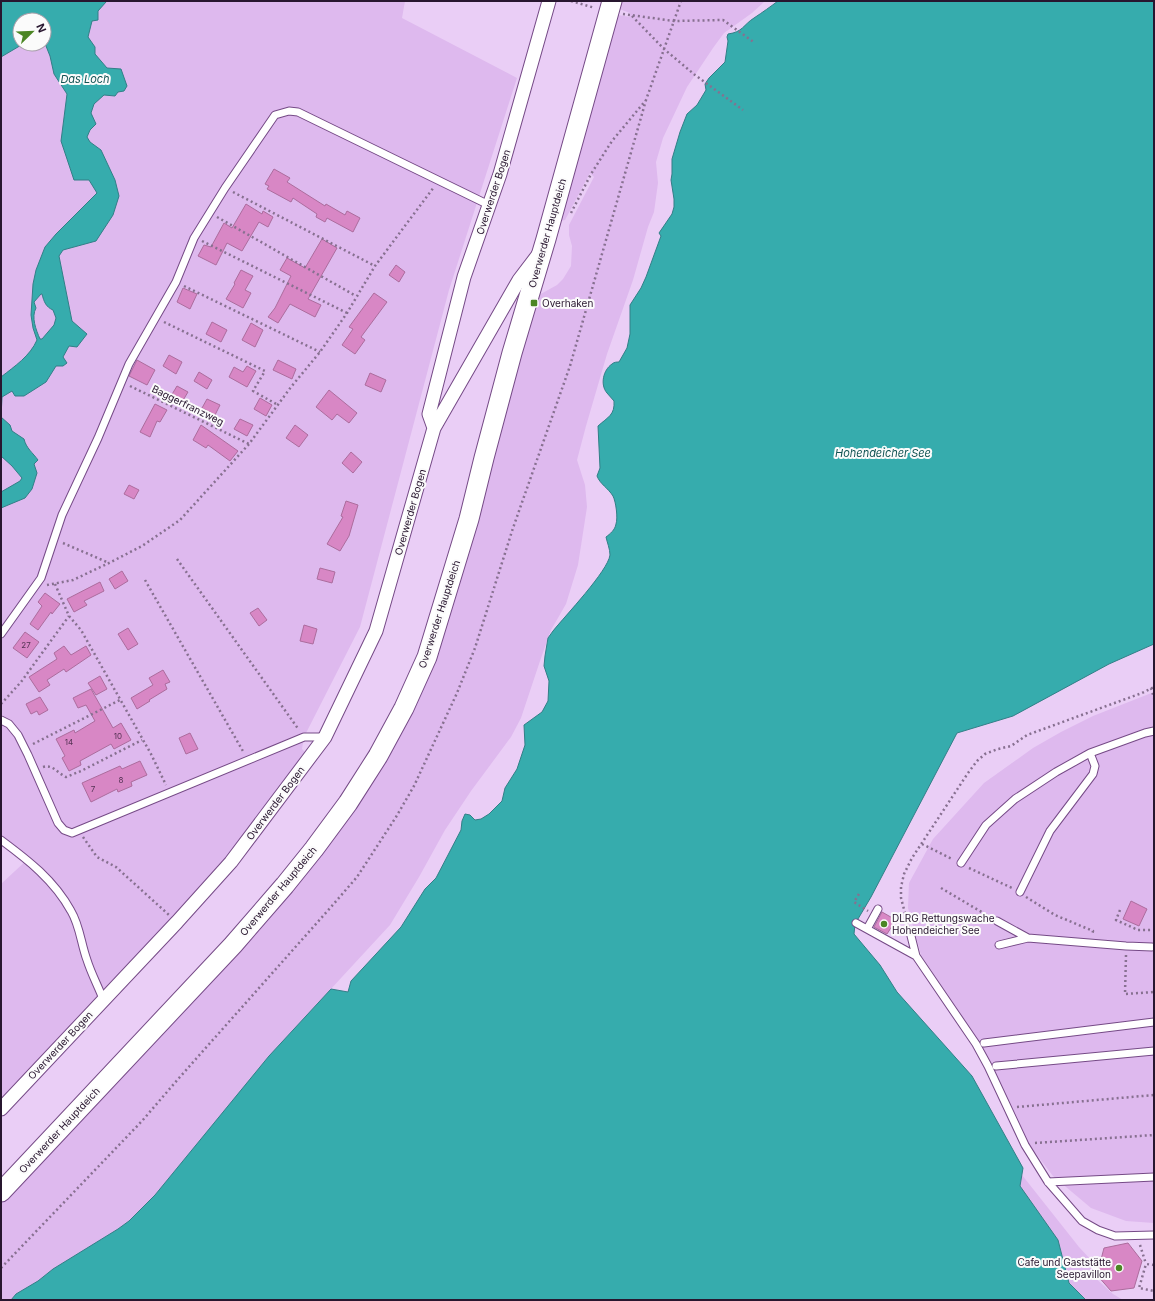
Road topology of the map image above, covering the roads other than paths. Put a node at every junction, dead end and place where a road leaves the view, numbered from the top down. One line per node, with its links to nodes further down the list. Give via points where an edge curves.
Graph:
1 (549, 1): 3 (street, Overwerder Bogen)
2 (610, 7): 4 (street, Overwerder Hauptdeich)
3 (489, 205): 5 (street, Overwerder Bogen, via 464,277 429,414); 6 (lane, via 298,112 289,111 275,115 194,238 176,282 121,381 62,515 41,578)
4 (543, 249): 5 (street, Overwerder Bogen, via 519,280); 31 (street, Overwerder Hauptdeich, via 512,353 469,519 426,657 404,708 378,756 348,803 285,885 233,945)
5 (434, 428): 9 (street, Overwerder Bogen, via 376,631)
6 (1, 634)
7 (1, 720): 9 (lane, via 9,724 18,735 58,823 64,830 72,833 304,737)
8 (1154, 731): 10 (lane)
9 (325, 737): 23 (street, Overwerder Bogen, via 230,862)
10 (1090, 753): 12 (lane, via 1015,799 986,825); 13 (lane, via 1095,766 1093,774 1050,831)
11 (1, 840): 23 (lane, via 34,865 58,890 80,931 87,960)
12 (961, 863)
13 (1020, 892)
14 (878, 909): 17 (lane)
15 (997, 921): 19 (lane)
16 (856, 923): 17 (lane)
17 (867, 929): 22 (lane)
18 (911, 936): 22 (lane)
19 (1028, 938): 20 (lane); 21 (lane)
20 (999, 945)
21 (1152, 947)
22 (916, 956): 30 (lane, via 976,1044 1025,1145)
23 (103, 999): 28 (street, Overwerder Bogen)
24 (1154, 1022): 25 (lane)
25 (984, 1043)
26 (1154, 1051): 27 (lane)
27 (996, 1066)
28 (1, 1109)
29 (1154, 1177): 30 (lane)
30 (1048, 1182): 32 (lane, via 1082,1221 1098,1230 1115,1236)
31 (1, 1192)
32 (1154, 1235)

